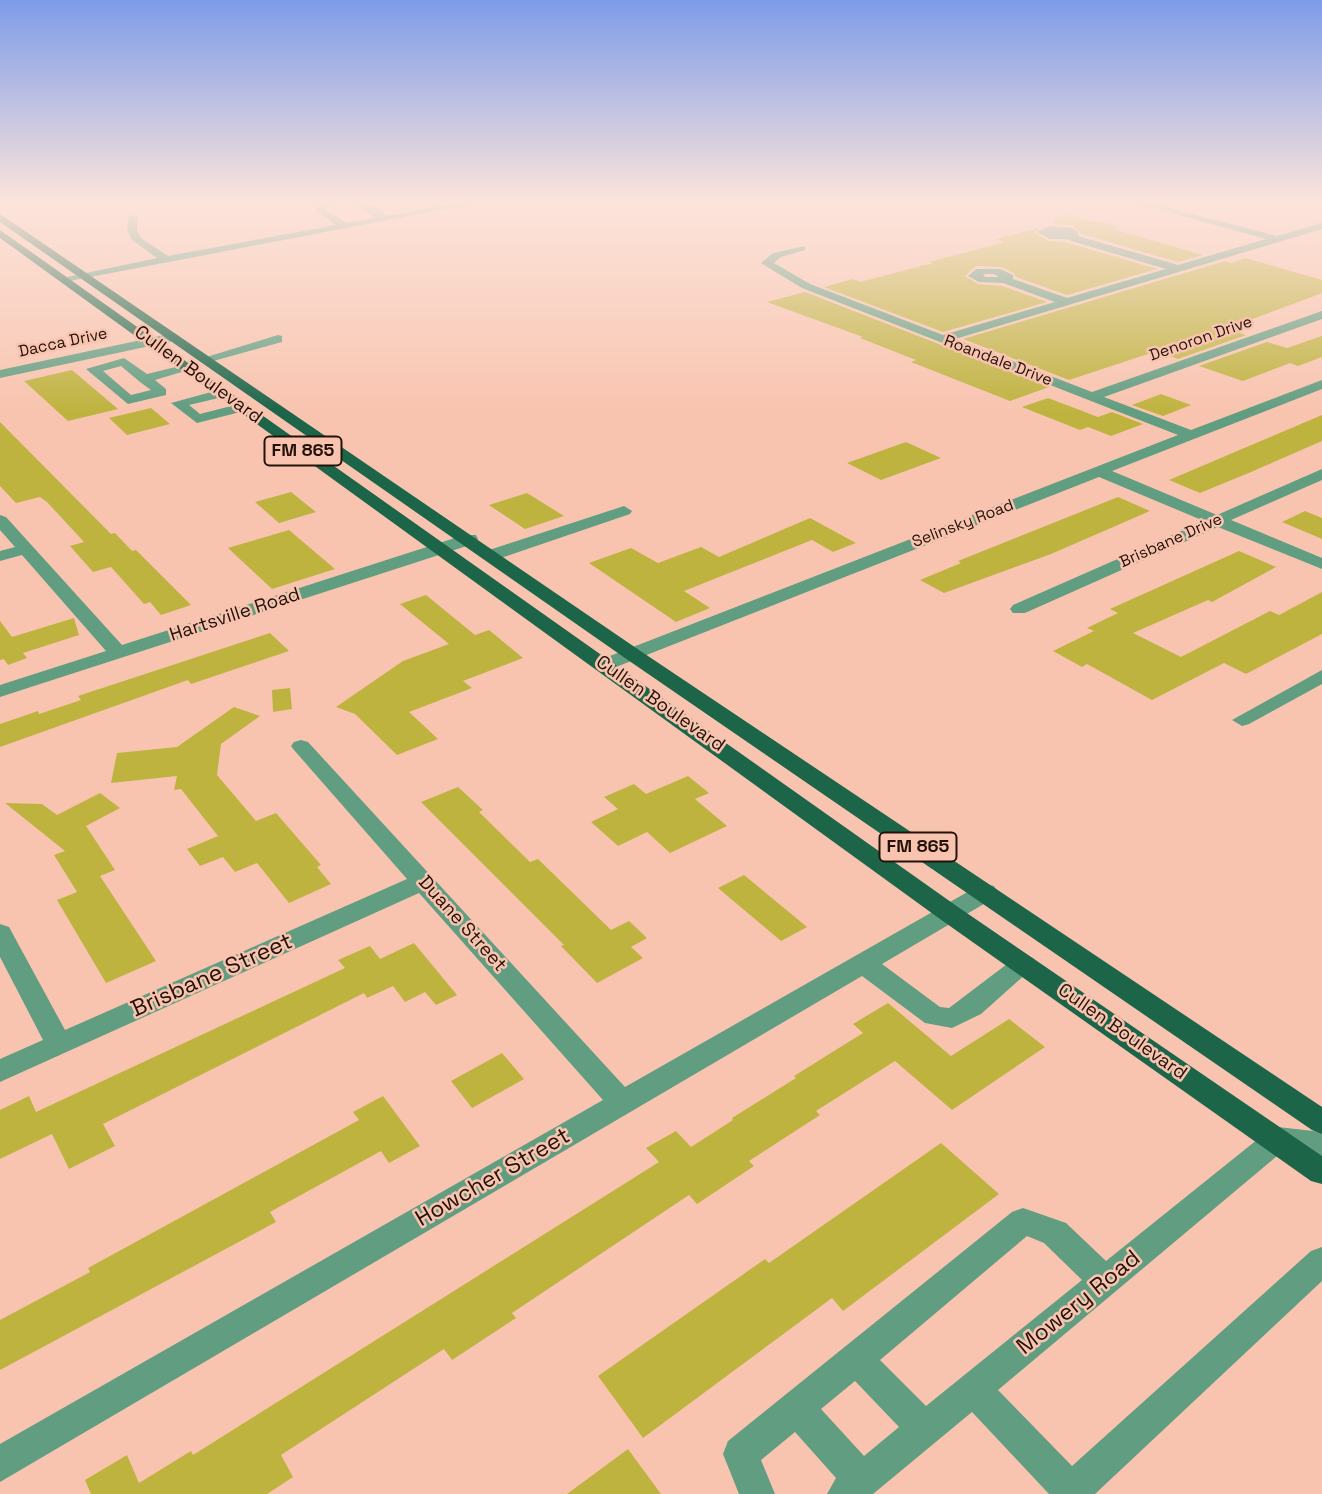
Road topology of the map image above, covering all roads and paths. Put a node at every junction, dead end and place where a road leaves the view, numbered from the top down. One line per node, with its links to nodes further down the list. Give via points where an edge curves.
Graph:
1 (54, 272): 7 (main road, Cullen Boulevard / FM 865)
2 (82, 272): 6 (main road, Cullen Boulevard / FM 865)
3 (104, 272): 6 (street)
4 (782, 272): 13 (street, Roandale Drive, via 806,286)
5 (1169, 272): 9 (street)
6 (87, 275): 7 (street); 11 (main road, Cullen Boulevard / FM 865)
7 (64, 279): 14 (main road, Cullen Boulevard / FM 865)
8 (1004, 280): 9 (street)
9 (1067, 302): 13 (street)
10 (1322, 315): 23 (street, Denoron Drive)
11 (174, 337): 14 (street, Dacca Drive); 16 (main road, Cullen Boulevard / FM 865)
12 (278, 339): 16 (street)
13 (942, 339): 23 (street, Roandale Drive)
14 (152, 342): 15 (street, Dacca Drive); 18 (main road, Cullen Boulevard / FM 865)
15 (93, 354): 17 (street); 19 (street, Dacca Drive)
16 (206, 359): 24 (main road, Cullen Boulevard / FM 865)
17 (107, 366): 20 (street, via 124,362); 20 (street, via 93,369 128,400 161,392)
18 (188, 368): 20 (street); 22 (main road, Cullen Boulevard / FM 865)
19 (0, 374)
20 (145, 379)
21 (1322, 384): 26 (street, Selinsky Road)
22 (222, 393): 25 (main road, Cullen Boulevard / FM 865); 25 (street, via 178,403 197,419)
23 (1091, 397): 26 (street, Roandale Drive)
24 (263, 398): 25 (main road); 27 (main road, Cullen Boulevard / FM 865)
25 (240, 405): 28 (main road, Cullen Boulevard / FM 865)
26 (1190, 435): 29 (street, Selinsky Road)
27 (354, 461): 28 (main road); 34 (main road, Cullen Boulevard / FM 865)
28 (327, 469): 36 (main road, Cullen Boulevard / FM 865)
29 (1098, 471): 33 (street); 42 (street, Selinsky Road)
30 (1322, 474): 33 (street, Brisbane Drive)
31 (624, 511): 37 (street)
32 (0, 520): 35 (street)
33 (1217, 521): 39 (street); 40 (street, Brisbane Drive)
34 (470, 539): 36 (street, Hartsville Road); 37 (main road, Cullen Boulevard / FM 865)
35 (26, 549): 38 (street); 41 (street)
36 (440, 550): 41 (street, Hartsville Road); 43 (main road, Cullen Boulevard / FM 865)
37 (492, 555): 42 (main road, Cullen Boulevard / FM 865)
38 (0, 556)
39 (1322, 565)
40 (1019, 608)
41 (118, 653): 45 (street, Hartsville Road)
42 (632, 654): 43 (street, Selinsky Road); 48 (main road, Cullen Boulevard / FM 865)
43 (604, 665): 49 (main road, Cullen Boulevard / FM 865)
44 (1322, 676): 46 (street)
45 (0, 691)
46 (1242, 720)
47 (301, 746): 50 (street, Duane Street)
48 (791, 761): 49 (main road); 51 (main road, Cullen Boulevard / FM 865)
49 (760, 776): 52 (main road, Cullen Boulevard / FM 865)
50 (424, 881): 56 (street, Brisbane Street); 58 (street, Duane Street)
51 (986, 892): 52 (street, Howcher Street); 59 (main road, Cullen Boulevard / FM 865)
52 (948, 914): 54 (street, Howcher Street); 55 (main road, Cullen Boulevard / FM 865)
53 (0, 933): 56 (street)
54 (863, 963): 55 (street, via 933,1016 951,1018 972,1007); 58 (street, Howcher Street)
55 (1024, 964): 60 (main road, Cullen Boulevard / FM 865)
56 (59, 1045): 57 (street, Brisbane Street)
57 (0, 1071)
58 (622, 1103): 69 (street, Howcher Street)
59 (1322, 1122)
60 (1278, 1139): 61 (street); 62 (main road, Cullen Boulevard / FM 865); 64 (street, Mowery Road)
61 (1322, 1144)
62 (1322, 1172)
63 (1322, 1261): 71 (street)
64 (1105, 1281): 65 (street, via 1055,1233 1023,1221); 66 (street, Mowery Road)
65 (856, 1359): 67 (street); 68 (street)
66 (973, 1389): 68 (street, Mowery Road); 71 (street)
67 (797, 1408): 70 (street); 72 (street, via 741,1454)
68 (925, 1429): 70 (street, Mowery Road)
69 (0, 1464)
70 (853, 1487)
71 (1071, 1493)
72 (757, 1494)

